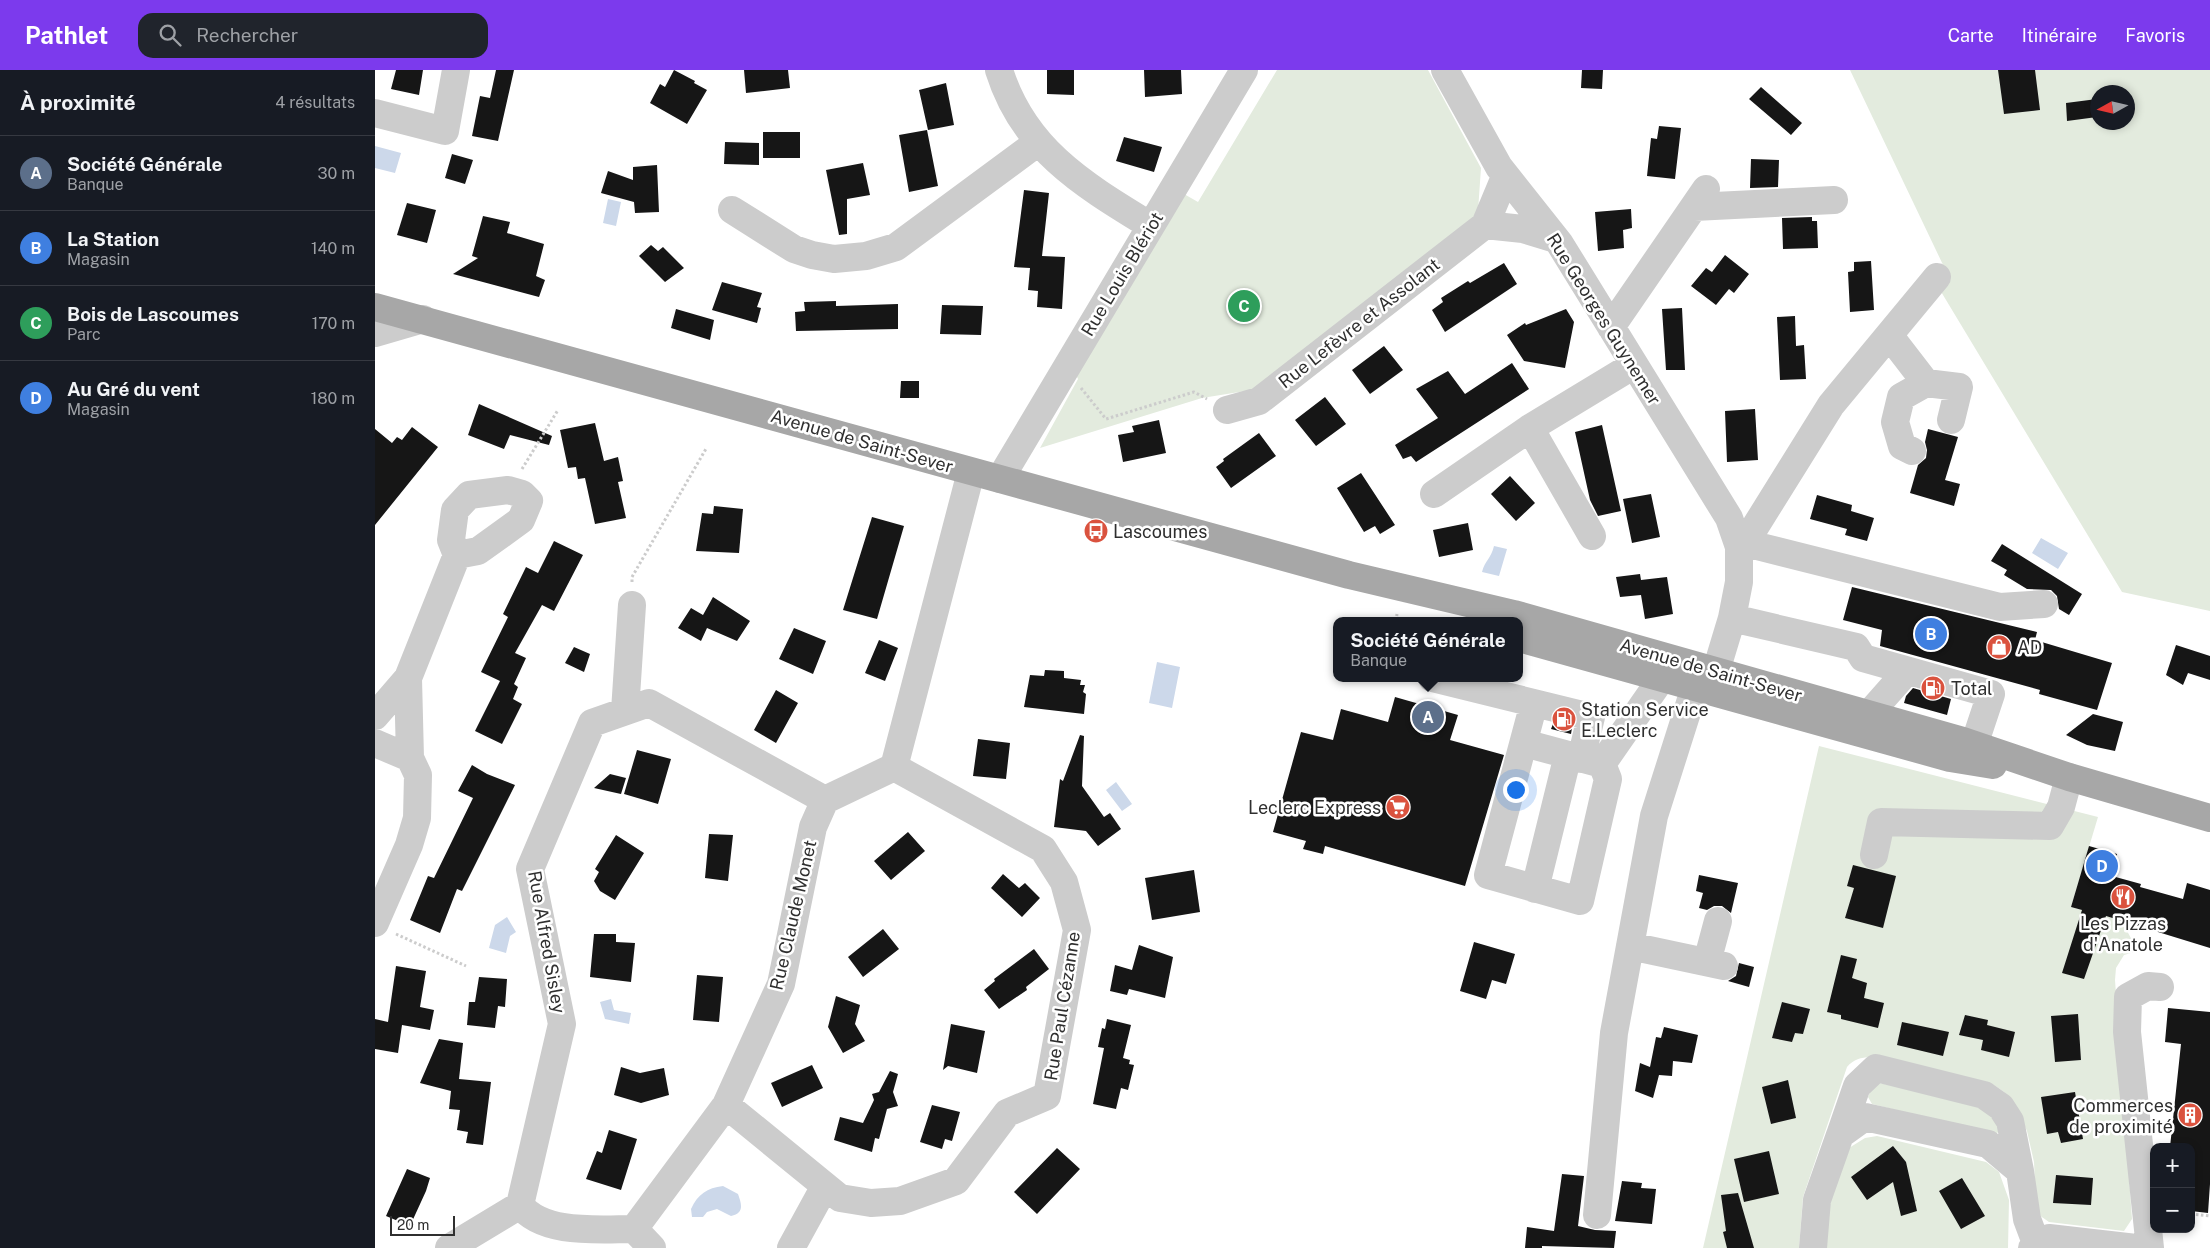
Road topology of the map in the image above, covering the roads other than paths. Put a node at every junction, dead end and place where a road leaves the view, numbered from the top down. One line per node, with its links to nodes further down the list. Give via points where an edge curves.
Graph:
1 (456, 70): 5 (street, via 445,132)
2 (999, 70): 6 (street, via 1019,115)
3 (1244, 70): 11 (street, Rue Louis Blériot)
4 (1445, 70): 7 (street, Rue Georges Guynemer)
5 (375, 113)
6 (1037, 142): 9 (street, via 896,248 866,256 834,259 794,249); 11 (street, via 1083,184)
7 (1505, 177): 10 (street, Rue Lefèvre et Assolant); 12 (street, Rue Georges Guynemer)
8 (1834, 200): 16 (street, via 1700,198)
9 (732, 210)
10 (1485, 225): 12 (street, via 1523,229); 21 (street, Rue Lefèvre et Assolant, via 1259,401)
11 (1151, 226): 26 (street, Rue Louis Blériot)
12 (1556, 239): 16 (street, Rue Georges Guynemer)
13 (1937, 277): 18 (street)
14 (375, 307): 15 (main road, Avenue de Saint-Sever)
15 (423, 319): 17 (street); 25 (main road, Avenue de Saint-Sever)
16 (1611, 327): 19 (street, Rue Georges Guynemer)
17 (375, 333)
18 (1889, 335): 20 (street); 29 (street, via 1831,406)
19 (1634, 365): 23 (street); 29 (street, Rue Georges Guynemer, via 1729,518)
20 (1926, 383): 22 (street, via 1959,387); 24 (street, via 1901,397 1895,422 1902,446)
21 (1227, 410)
22 (1951, 420)
23 (1530, 428): 27 (street); 28 (street)
24 (1912, 451)
25 (971, 472): 26 (main road, Avenue de Saint-Sever); 54 (street)
26 (1000, 479): 31 (main road, Avenue de Saint-Sever)
27 (1434, 494)
28 (1592, 536)
29 (1742, 545): 32 (street, via 2000,607); 37 (street)
30 (457, 555): 30 (street, via 478,551 521,520 529,501 522,494 508,490 469,495 455,510 451,540); 41 (street)
31 (1349, 575): 34 (main road, Avenue de Saint-Sever); 35 (main road, Avenue de Saint-Sever)
32 (2044, 604)
33 (632, 605): 45 (street)
34 (1459, 617)
35 (1522, 617)
36 (1523, 617): 39 (main road, Avenue de Saint-Sever)
37 (1732, 618): 40 (street, via 1856,648 1863,658); 42 (street)
38 (1523, 639): 39 (main road, Avenue de Saint-Sever)
39 (1667, 669): 42 (main road, Avenue de Saint-Sever); 53 (street)
40 (1907, 670): 46 (street); 50 (street, via 1991,694)
41 (408, 678): 47 (street); 52 (street)
42 (1705, 679): 46 (main road, Avenue de Saint-Sever); 51 (main road, Avenue de Saint-Sever); 62 (street, via 1654,816)
43 (1449, 682): 44 (street)
44 (1534, 702): 49 (street); 53 (street, via 1591,717)
45 (625, 711): 56 (street, Rue Alfred Sisley, via 649,703); 68 (street, Rue Alfred Sisley, via 592,722 530,870 562,1024)
46 (1869, 714): 50 (main road, Avenue de Saint-Sever)
47 (375, 716)
48 (375, 743): 52 (street)
49 (1524, 743): 53 (street); 59 (street, via 1488,875)
50 (1973, 745): 51 (street); 55 (main road, Avenue de Saint-Sever)
51 (1933, 753): 55 (main road, Avenue de Saint-Sever)
52 (410, 758): 61 (street, via 418,775 417,818)
53 (1584, 759): 59 (street); 59 (street, via 1608,779 1580,901)
54 (894, 767): 56 (street); 67 (street, Rue Paul Cézanne, via 1043,849 1064,882 1077,930 1047,1096 1007,1114 956,1181 900,1201 871,1203 840,1198)
55 (2069, 778): 57 (main road, Avenue de Saint-Sever); 58 (street, via 2061,807 2050,826 1881,822)
56 (825, 800): 64 (street, Rue Claude Monet, via 813,827 781,984)
57 (2210, 818)
58 (1875, 855)
59 (1535, 889)
60 (1718, 921): 62 (street, via 1715,964)
61 (383, 928)
62 (1630, 946): 69 (street, via 1614,1033)
63 (2160, 987): 76 (street, via 2149,986 2128,997 2127,1032)
64 (726, 1105): 67 (street, Rue Paul Cézanne); 70 (street, Rue Claude Monet)
65 (1840, 1136): 66 (street, via 1865,1117 1988,1144); 66 (street, via 1857,1086 1876,1068 1984,1095 2001,1107 2010,1121); 74 (street, via 1817,1200)
66 (2019, 1171): 71 (street)
67 (825, 1186): 73 (street)
68 (520, 1204): 70 (street, Rue Claude Monet, via 528,1215 568,1228); 72 (street)
69 (1597, 1215)
70 (643, 1238)
71 (2034, 1246): 75 (street, via 2049,1238)
72 (449, 1248)
73 (791, 1248)
74 (1813, 1248)
75 (2136, 1248)
76 (2150, 1248)

